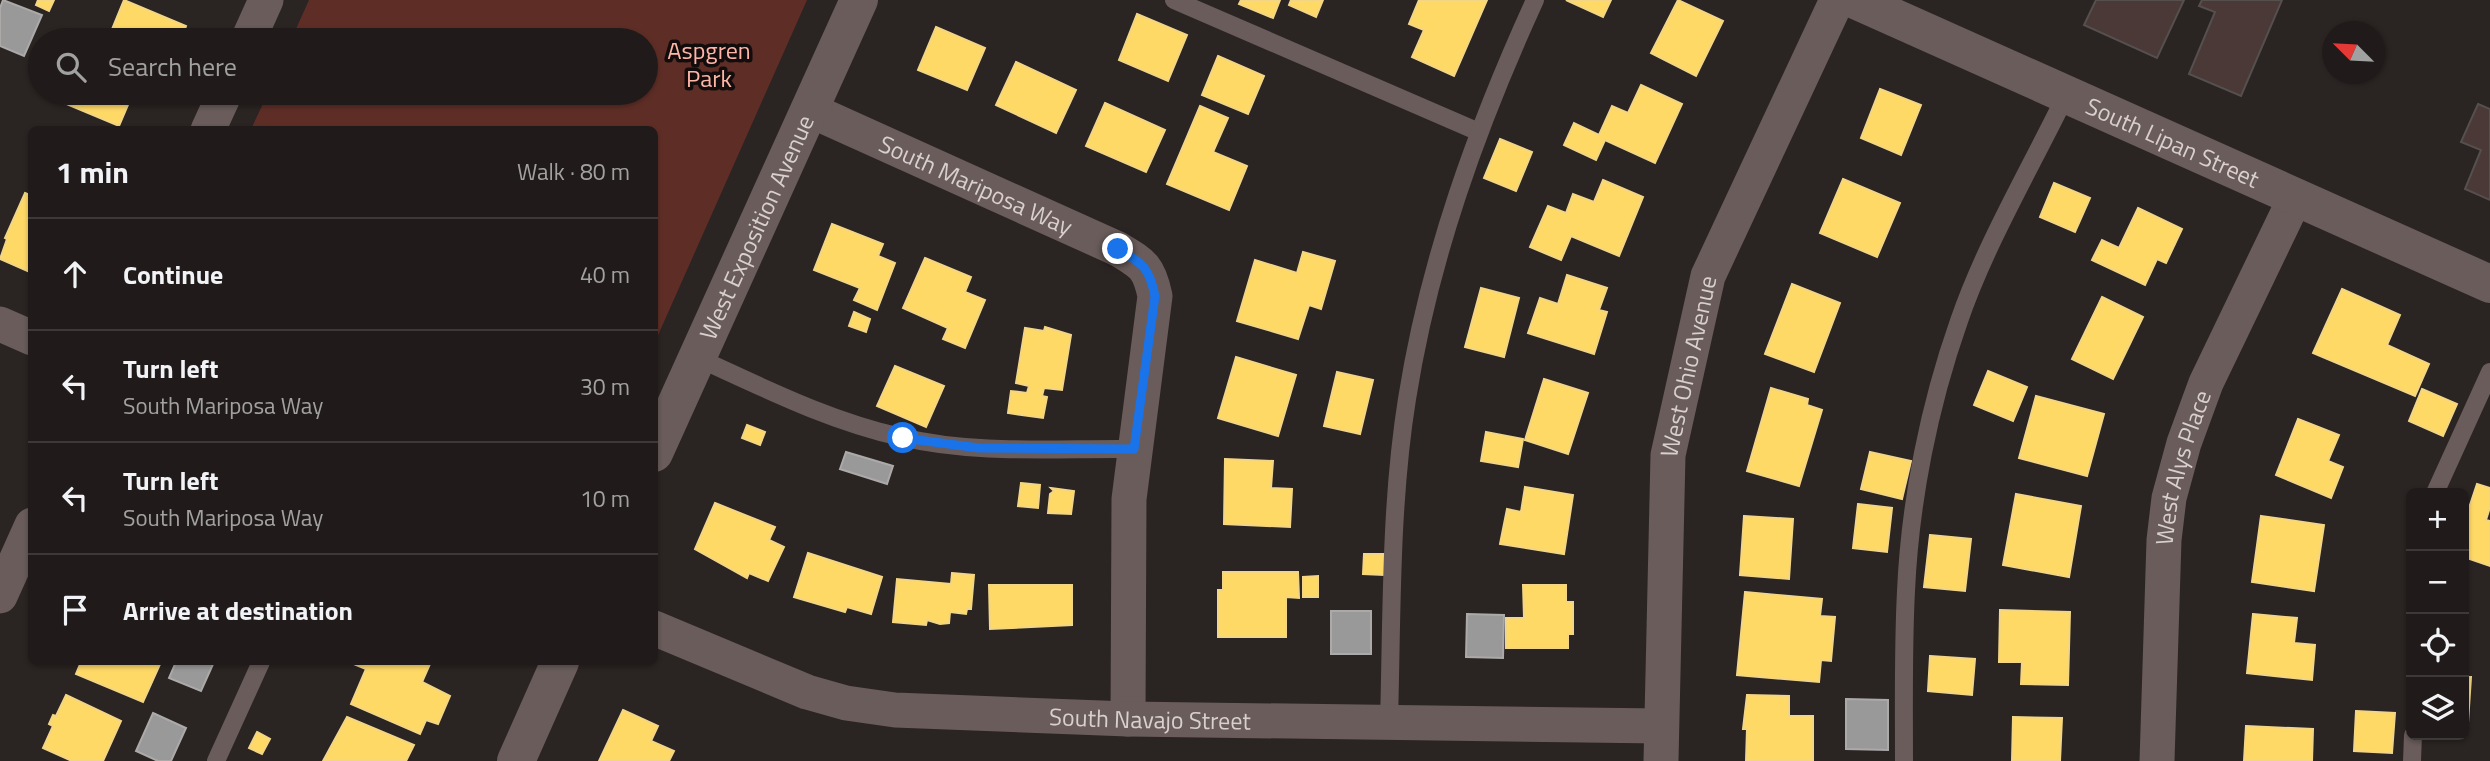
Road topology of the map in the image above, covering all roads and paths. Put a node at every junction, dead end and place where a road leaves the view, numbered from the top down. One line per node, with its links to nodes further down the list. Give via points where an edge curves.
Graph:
1 (266, 0): 7 (street)
2 (859, 0): 10 (street, West Exposition Avenue)
3 (1174, 0): 12 (lane)
4 (1535, 0): 12 (lane)
5 (1837, 0): 29 (street, West Ohio Avenue, via 1708,276 1668,455)
6 (1854, 0): 8 (street, South Lipan Street)
7 (253, 28)
8 (2066, 95): 13 (street, South Lipan Street); 34 (lane, via 1959,318 1926,440 1906,589)
9 (219, 105): 11 (street)
10 (810, 110): 17 (street, West Exposition Avenue); 20 (street, South Mariposa Way, via 1142,263 1155,296)
11 (210, 126)
12 (1479, 132): 28 (lane, via 1430,283 1407,399 1395,505)
13 (2295, 196): 14 (street, South Lipan Street); 35 (street, West Alys Place, via 2207,383 2169,498)
14 (2490, 284)
15 (0, 324): 16 (street)
16 (28, 336)
17 (698, 358): 19 (street, West Exposition Avenue); 20 (lane, via 852,425 903,438 979,448)
18 (2490, 372): 21 (lane)
19 (658, 444)
20 (1134, 449): 27 (street, South Mariposa Way, via 1129,499)
21 (2437, 488)
22 (28, 535): 23 (street)
23 (0, 596)
24 (658, 630): 27 (street, South Navajo Street, via 748,670 846,703 895,710)
25 (260, 665): 31 (lane)
26 (559, 665): 32 (street)
27 (1128, 719): 28 (street, South Navajo Street)
28 (1389, 722): 29 (street, South Navajo Street)
29 (1661, 726): 33 (street, West Ohio Avenue)
30 (2413, 740): 36 (lane)
31 (216, 761)
32 (516, 761)
33 (1661, 761)
34 (1903, 761)
35 (2157, 761)
36 (2412, 761)

